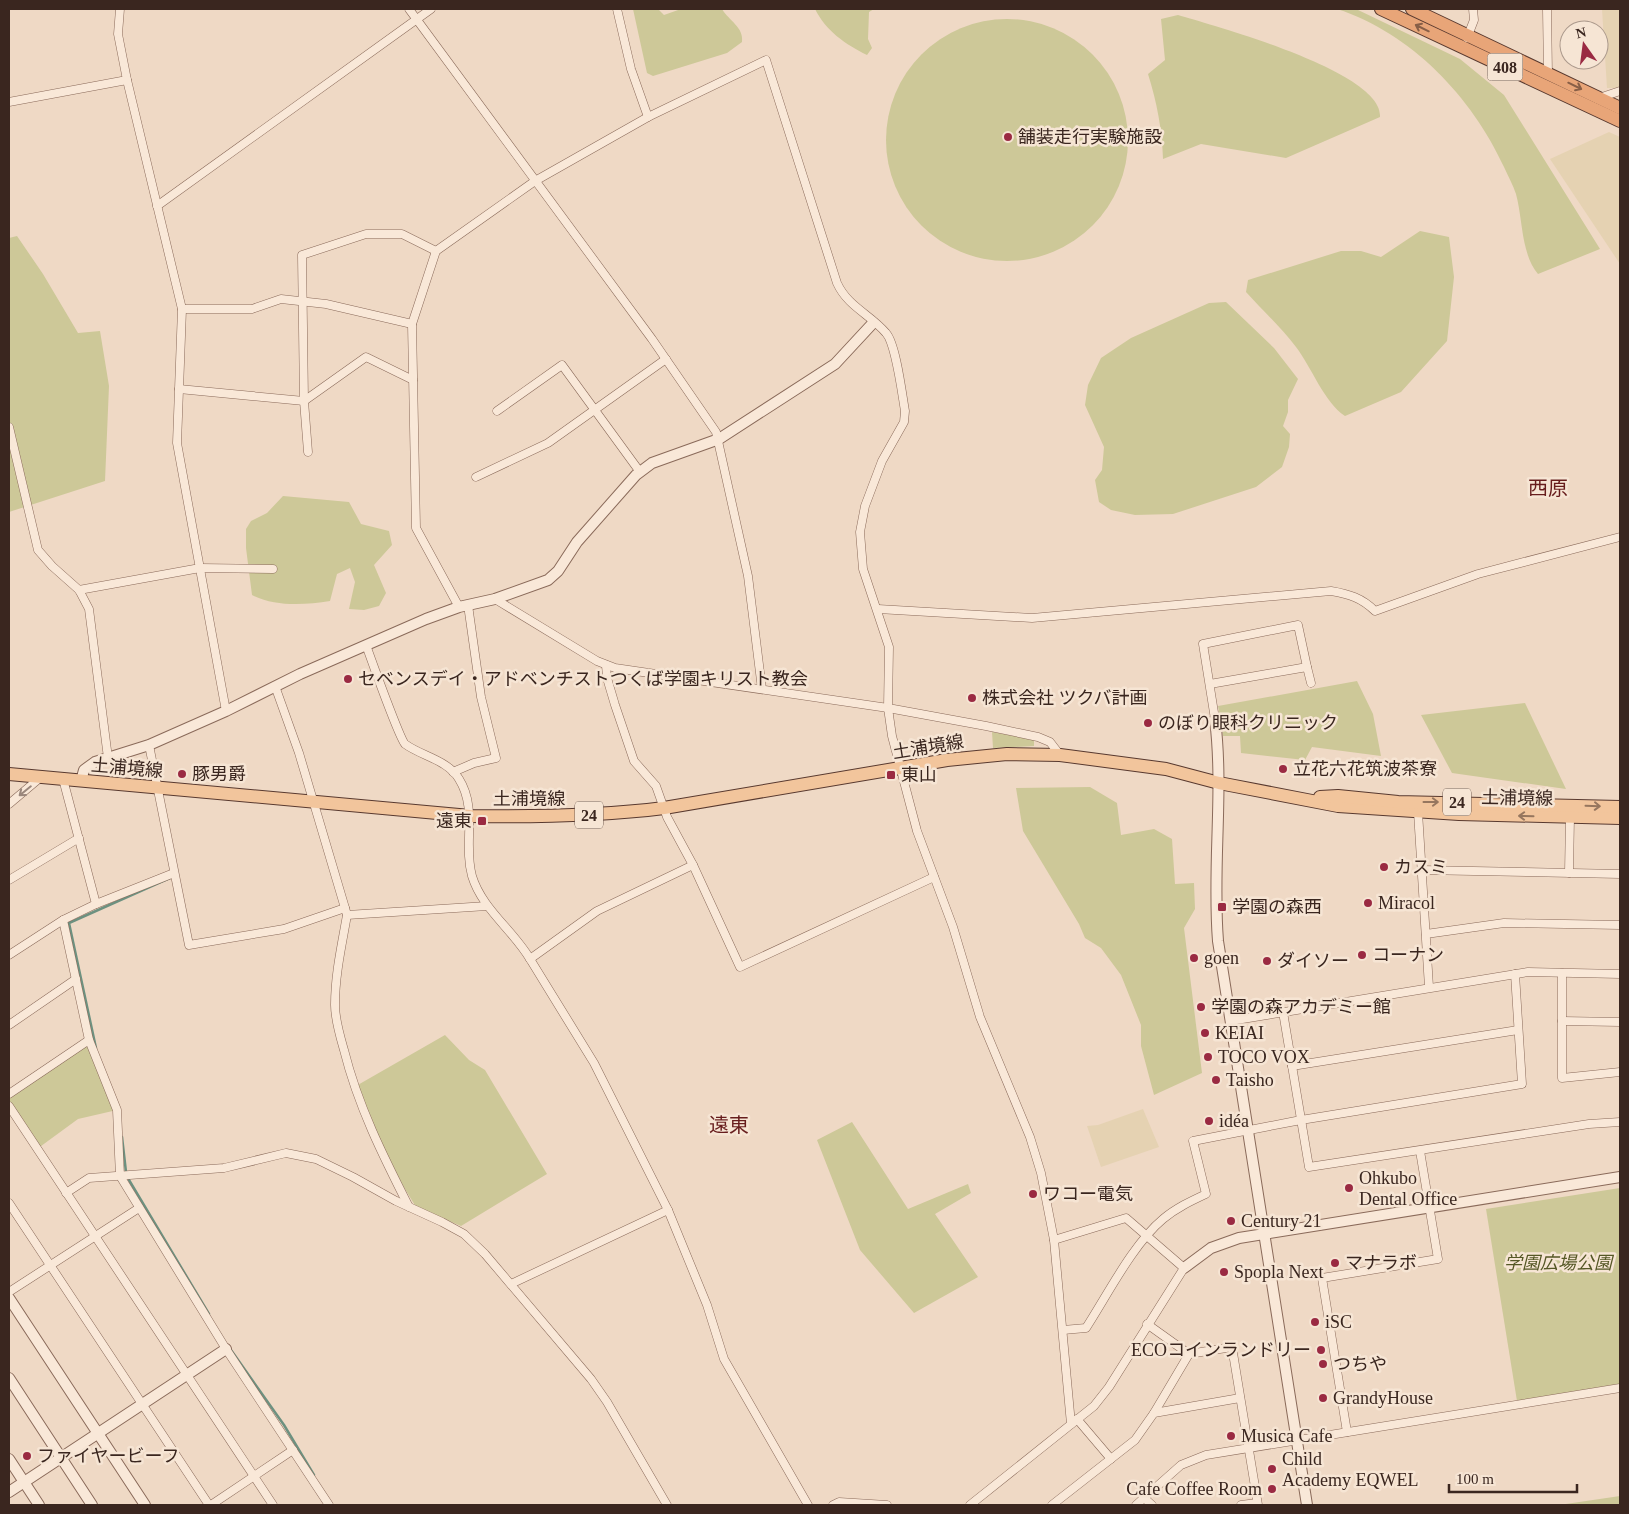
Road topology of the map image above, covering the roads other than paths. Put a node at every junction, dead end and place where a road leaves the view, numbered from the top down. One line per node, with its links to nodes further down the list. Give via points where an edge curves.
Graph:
1 (120, 9): 12 (street, via 118,34)
2 (409, 9): 9 (street)
3 (431, 9): 9 (street)
4 (617, 9): 18 (street, via 631,69)
5 (1381, 9): 10 (highway, 408, one-way to 5)
6 (1412, 9): 10 (highway, 408)
7 (1473, 9): 10 (street, via 1474,20)
8 (1547, 9): 11 (street)
9 (417, 19): 20 (street); 21 (street)
10 (1465, 42): 11 (highway, 408); 13 (highway, 408)
11 (1548, 73): 13 (street); 15 (highway, 408, one-way to 15)
12 (127, 80): 16 (street); 21 (street)
13 (1548, 87): 19 (highway, 408)
14 (1620, 91): 15 (street)
15 (1599, 98): 17 (highway, 408)
16 (9, 102)
17 (1620, 108)
18 (648, 117): 20 (street); 25 (street, via 766,60 837,284 850,304)
19 (1620, 121)
20 (535, 181): 22 (street); 27 (street)
21 (158, 206): 24 (street)
22 (436, 251): 23 (street, via 402,234 366,234 302,255); 26 (street)
23 (302, 301): 24 (street, via 281,299 252,309 238,310); 26 (street); 30 (street)
24 (182, 308): 29 (street)
25 (873, 323): 34 (street, via 835,364); 44 (street, via 886,332 892,345 905,411 904,422 882,461 865,506 860,532 863,569)
26 (412, 324): 28 (street)
27 (666, 359): 31 (street); 34 (street)
28 (413, 380): 30 (street, via 366,357); 43 (street, via 416,528)
29 (179, 389): 30 (street); 39 (street, via 177,443)
30 (304, 401): 35 (street)
31 (595, 410): 32 (street, via 562,366); 36 (street); 37 (street, via 548,443)
32 (496, 411)
33 (9, 427): 41 (street, via 38,550)
34 (719, 439): 36 (street, via 652,463); 51 (street, via 748,576)
35 (308, 452)
36 (640, 472): 42 (street, via 577,542 548,580)
37 (476, 477)
38 (1620, 536): 44 (street, via 1478,574 1375,611 1366,601 1350,594 1331,592 1032,618)
39 (200, 568): 40 (street); 41 (street); 53 (street)
40 (273, 569)
41 (79, 590): 57 (street, via 89,609)
42 (495, 599): 43 (street); 46 (street)
43 (463, 606): 45 (street); 59 (street, via 496,758)
44 (878, 609): 52 (street, via 888,647)
45 (366, 645): 50 (street); 59 (street, via 404,743)
46 (606, 665): 51 (street); 70 (street, via 615,706 634,760 656,786)
47 (1307, 667): 48 (street); 49 (street); 49 (street, via 1298,625 1203,644)
48 (1311, 683)
49 (1210, 684): 54 (street)
50 (275, 686): 53 (street); 67 (street)
51 (762, 690): 52 (street)
52 (888, 708): 56 (street, via 1038,738 1050,742); 58 (street)
53 (226, 711): 55 (street)
54 (1215, 719): 64 (street)
55 (149, 745): 57 (street); 65 (street)
56 (1060, 755): 58 (main road, 土浦境線 / 24, via 987,756); 64 (main road, 土浦境線 / 24, via 1166,769)
57 (108, 758): 63 (street, via 88,765)
58 (900, 768): 70 (main road, 土浦境線 / 24); 81 (street, via 916,831)
59 (453, 772): 72 (street, via 459,779)
60 (9, 774): 61 (main road, 土浦境線 / 24)
61 (41, 777): 62 (main road, 土浦境線 / 24); 68 (street, one-way to 68)
62 (63, 779): 63 (main road, 土浦境線 / 24); 75 (street)
63 (81, 781): 65 (main road, 土浦境線 / 24)
64 (1219, 783): 66 (main road, 土浦境線 / 24); 97 (street, via 1215,904)
65 (158, 788): 67 (main road, 土浦境線 / 24); 79 (street)
66 (1295, 798): 69 (main road, 土浦境線 / 24, one-way to 69, via 1338,796 1398,802); 71 (main road, 土浦境線 / 24, via 1338,806)
67 (313, 802): 72 (main road, 土浦境線 / 24); 85 (street)
68 (9, 804)
69 (1620, 807)
70 (664, 808): 72 (main road, 土浦境線 / 24, via 575,816); 76 (street)
71 (1418, 812): 73 (main road, 土浦境線 / 24, one-way to 71); 77 (street)
72 (470, 816): 84 (street, via 471,874)
73 (1570, 816): 74 (main road, 土浦境線 / 24); 78 (street)
74 (1620, 818)
75 (79, 838): 82 (street); 83 (street)
76 (693, 865): 81 (street, via 740,967); 90 (street, via 596,911)
77 (1421, 870): 78 (street); 88 (street)
78 (1569, 873): 80 (street)
79 (171, 874): 83 (street); 85 (street, via 189,946 284,929)
80 (1620, 874)
81 (934, 877): 122 (street, via 980,1017 1034,1148)
82 (9, 880)
83 (96, 904): 86 (street)
84 (487, 906): 85 (street); 90 (street, via 514,934)
85 (346, 911): 115 (street, via 335,1007 340,1035 363,1112)
86 (63, 920): 89 (street); 94 (street)
87 (1620, 925): 88 (street, via 1504,923)
88 (1426, 934): 95 (street)
89 (9, 955)
90 (530, 959): 118 (street, via 594,1063)
91 (1562, 973): 92 (street); 93 (street); 98 (street)
92 (1515, 974): 95 (street); 101 (street)
93 (1620, 974)
94 (76, 979): 100 (street); 102 (street)
95 (1429, 987): 96 (street)
96 (1283, 1012): 97 (street); 103 (street)
97 (1230, 1021): 109 (street)
98 (1562, 1021): 99 (street); 104 (street, via 1562,1078)
99 (1620, 1022)
100 (9, 1024)
101 (1518, 1030): 103 (street); 107 (street, via 1522,1084)
102 (89, 1040): 105 (street); 111 (street, via 117,1110)
103 (1292, 1066): 107 (street)
104 (1620, 1072)
105 (9, 1094)
106 (9, 1106): 113 (street)
107 (1301, 1120): 109 (street); 110 (street, via 1309,1167)
108 (1620, 1122): 110 (street)
109 (1247, 1130): 119 (street); 120 (street, via 1193,1141 1206,1194 1177,1209)
110 (1420, 1151): 117 (street)
111 (120, 1176): 113 (street, via 89,1178); 115 (street, via 224,1168 274,1155 296,1154 323,1162); 116 (street)
112 (1620, 1178): 117 (street)
113 (66, 1193): 121 (street)
114 (9, 1203): 123 (street)
115 (409, 1207): 125 (street, via 464,1234)
116 (140, 1208): 121 (street); 130 (street)
117 (1429, 1208): 119 (street); 139 (street, via 1438,1259 1322,1278)
118 (668, 1210): 125 (street); 151 (street, via 707,1305 724,1359)
119 (1264, 1234): 124 (street, via 1225,1242 1199,1255); 141 (street)
120 (1146, 1235): 122 (street, via 1126,1218); 124 (street); 129 (street, via 1086,1328)
121 (95, 1236): 123 (street); 132 (street)
122 (1054, 1240): 129 (street)
123 (50, 1265): 126 (street); 136 (street)
124 (1184, 1268): 128 (street)
125 (511, 1284): 159 (street, via 596,1387)
126 (9, 1292)
127 (9, 1298): 140 (street)
128 (1147, 1324): 131 (street); 138 (street, via 1109,1387 1094,1406)
129 (1063, 1330): 138 (street)
130 (226, 1349): 132 (street); 143 (street)
131 (1189, 1354): 135 (street, via 1232,1347); 137 (street)
132 (187, 1374): 136 (street); 147 (street)
133 (9, 1378): 144 (street)
134 (1620, 1388): 139 (street)
135 (1240, 1398): 137 (street); 142 (street)
136 (142, 1404): 140 (street); 156 (street)
137 (1154, 1413): 146 (street, via 1135,1440)
138 (1074, 1422): 146 (street); 162 (street)
139 (1347, 1432): 141 (street)
140 (97, 1434): 144 (street); 155 (street)
141 (1297, 1440): 142 (street); 167 (street)
142 (1248, 1448): 150 (street, via 1206,1455 1181,1465); 152 (street)
143 (293, 1450): 147 (street); 158 (street)
144 (61, 1458): 148 (street); 154 (street)
145 (9, 1459): 148 (street)
146 (1111, 1459): 163 (street)
147 (254, 1476): 156 (street); 157 (street)
148 (24, 1482): 149 (street); 153 (street)
149 (9, 1492)
150 (1143, 1497): 164 (street); 165 (street)
151 (805, 1504)
152 (1258, 1504): 166 (street)
153 (39, 1505)
154 (92, 1505)
155 (145, 1505)
156 (210, 1505)
157 (273, 1505)
158 (329, 1505)
159 (667, 1505)
160 (833, 1505): 161 (street, via 839,1502)
161 (887, 1505)
162 (970, 1505)
163 (1052, 1505)
164 (1136, 1505)
165 (1152, 1505)
166 (1241, 1505)
167 (1307, 1505)

